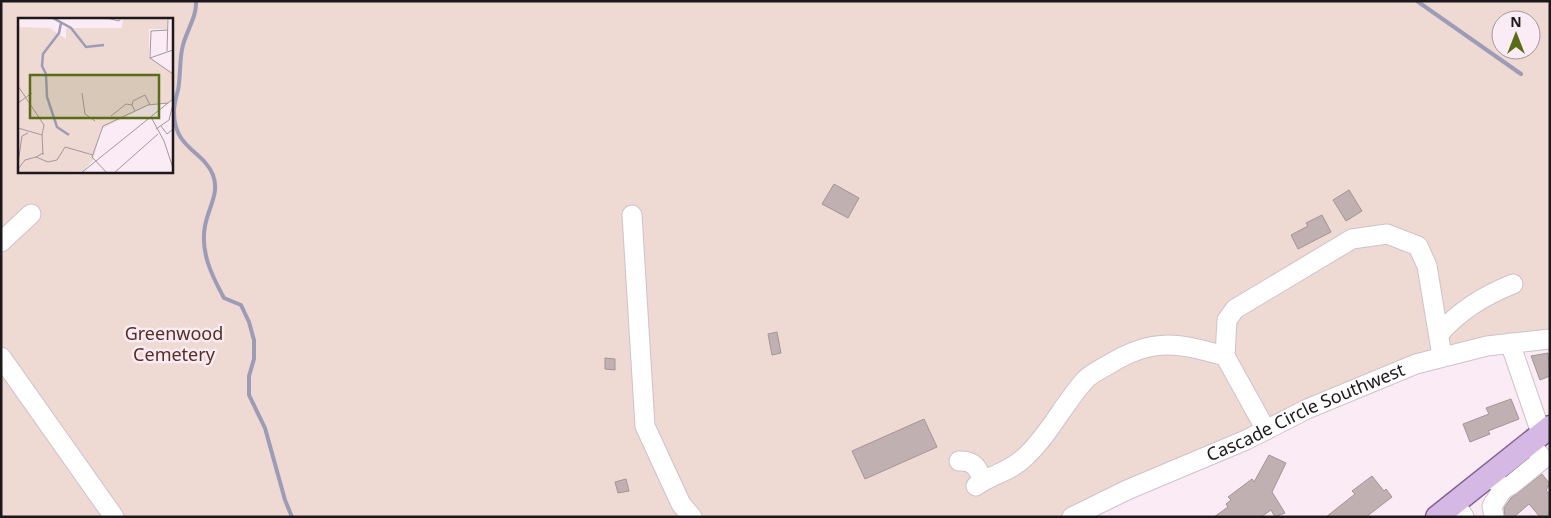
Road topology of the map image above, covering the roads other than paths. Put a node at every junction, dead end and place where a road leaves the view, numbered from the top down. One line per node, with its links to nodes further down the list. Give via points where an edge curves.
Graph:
1 (31, 214): 3 (street)
2 (632, 215): 17 (street, via 645,426 681,504)
3 (1, 242)
4 (1513, 284): 5 (street, via 1479,300 1448,323)
5 (1439, 334): 8 (street, via 1427,266 1418,246 1387,234 1367,236 1352,239 1235,309 1227,320); 9 (street)
6 (1550, 339): 7 (street, Cascade Circle Southwest)
7 (1510, 344): 9 (street, Cascade Circle Southwest); 12 (street)
8 (1225, 356): 11 (street); 13 (street, via 1192,347 1160,344 1118,358 1087,378 1050,430 1025,458 1007,471 980,483 973,464 967,460)
9 (1442, 356): 11 (street, Cascade Circle Southwest, via 1307,409)
10 (1, 357): 16 (street)
11 (1266, 430): 18 (street, Cascade Circle Southwest)
12 (1543, 446): 14 (main road)
13 (959, 461)
14 (1497, 482): 15 (main road); 20 (street, via 1492,506)
15 (1460, 510): 19 (main road)
16 (114, 517)
17 (692, 517)
18 (1072, 517)
19 (1437, 517)
20 (1494, 517)

